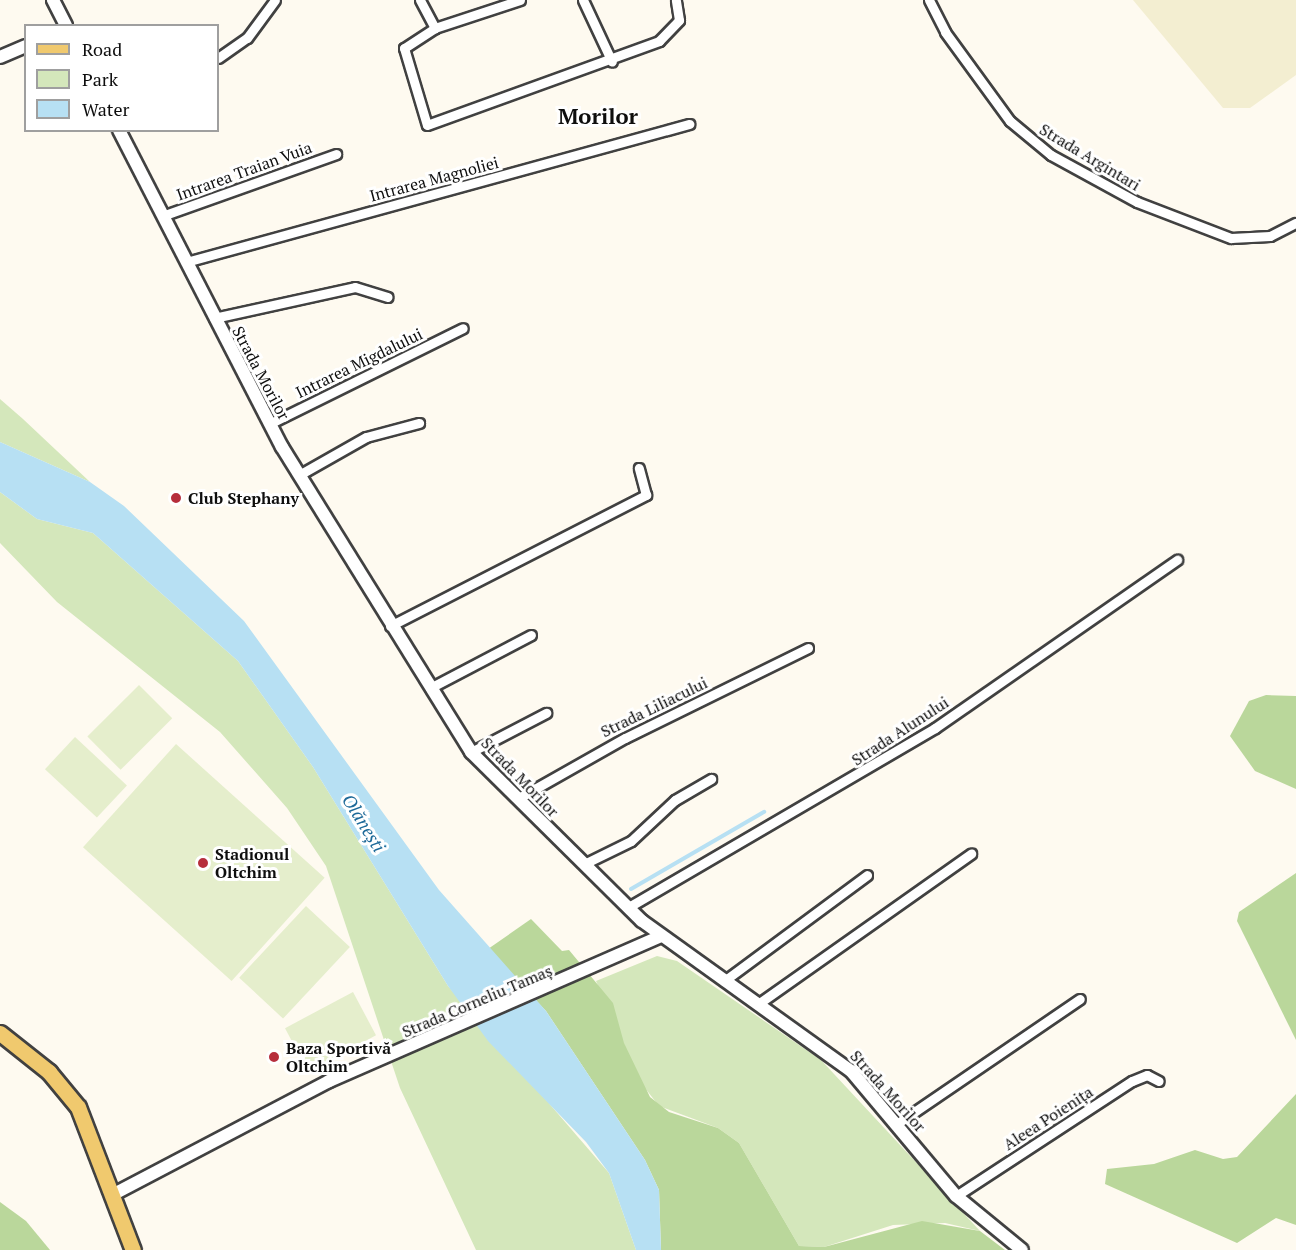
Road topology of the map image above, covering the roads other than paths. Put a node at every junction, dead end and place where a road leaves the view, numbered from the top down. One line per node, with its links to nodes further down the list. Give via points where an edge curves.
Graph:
1 (53, 0): 9 (street)
2 (274, 0): 13 (street, via 247,38)
3 (420, 0): 10 (street)
4 (520, 0): 8 (street)
5 (584, 0): 14 (street)
6 (676, 0): 14 (street, via 679,20 673,31)
7 (931, 2): 19 (street, Strada Argintari, via 1010,121 1052,155 1148,207 1231,238 1270,237)
8 (498, 3): 10 (street)
9 (65, 24)
10 (435, 28): 14 (street, via 404,48 427,125)
11 (24, 47): 12 (street)
12 (0, 57)
13 (219, 57)
14 (612, 62)
15 (689, 124): 20 (street, Intrarea Magnoliei)
16 (120, 132): 18 (street, Strada Morilor)
17 (336, 154): 18 (street, Intrarea Traian Vuia)
18 (162, 216): 20 (street, Strada Morilor)
19 (1296, 223)
20 (186, 262): 22 (street, Strada Morilor)
21 (387, 297): 22 (street, via 355,287)
22 (214, 318): 25 (street, Strada Morilor)
23 (463, 328): 25 (street, Intrarea Migdalului)
24 (419, 423): 27 (street, via 366,437)
25 (269, 424): 27 (street, Strada Morilor)
26 (639, 468): 29 (street, via 646,495)
27 (298, 475): 29 (street, Strada Morilor)
28 (1177, 560): 40 (street, Strada Alunului, via 935,728)
29 (390, 626): 32 (street, Strada Morilor)
30 (531, 635): 32 (street)
31 (808, 648): 36 (street, Strada Liliacului, via 625,738)
32 (430, 688): 34 (street, Strada Morilor)
33 (546, 713): 34 (street)
34 (471, 752): 36 (street, Strada Morilor)
35 (711, 779): 38 (street, via 675,800 631,841)
36 (517, 799): 38 (street, Strada Morilor)
37 (971, 854): 44 (street)
38 (584, 864): 40 (street, Strada Morilor)
39 (867, 875): 42 (street)
40 (627, 908): 41 (street, Strada Morilor)
41 (661, 936): 42 (street, Strada Morilor); 48 (street, Strada Corneliu Tamaș, via 566,981 328,1081)
42 (724, 981): 44 (street, Strada Morilor)
43 (1080, 999): 47 (street)
44 (758, 1004): 47 (street, Strada Morilor, via 843,1065)
45 (0, 1033): 48 (main road, via 50,1072 78,1107)
46 (1159, 1081): 49 (street, Aleea Poienița, via 1147,1075 1132,1081)
47 (898, 1123): 49 (street, Strada Morilor)
48 (114, 1194): 50 (main road)
49 (956, 1196): 51 (street, Strada Morilor)
50 (133, 1250)
51 (1022, 1250)

